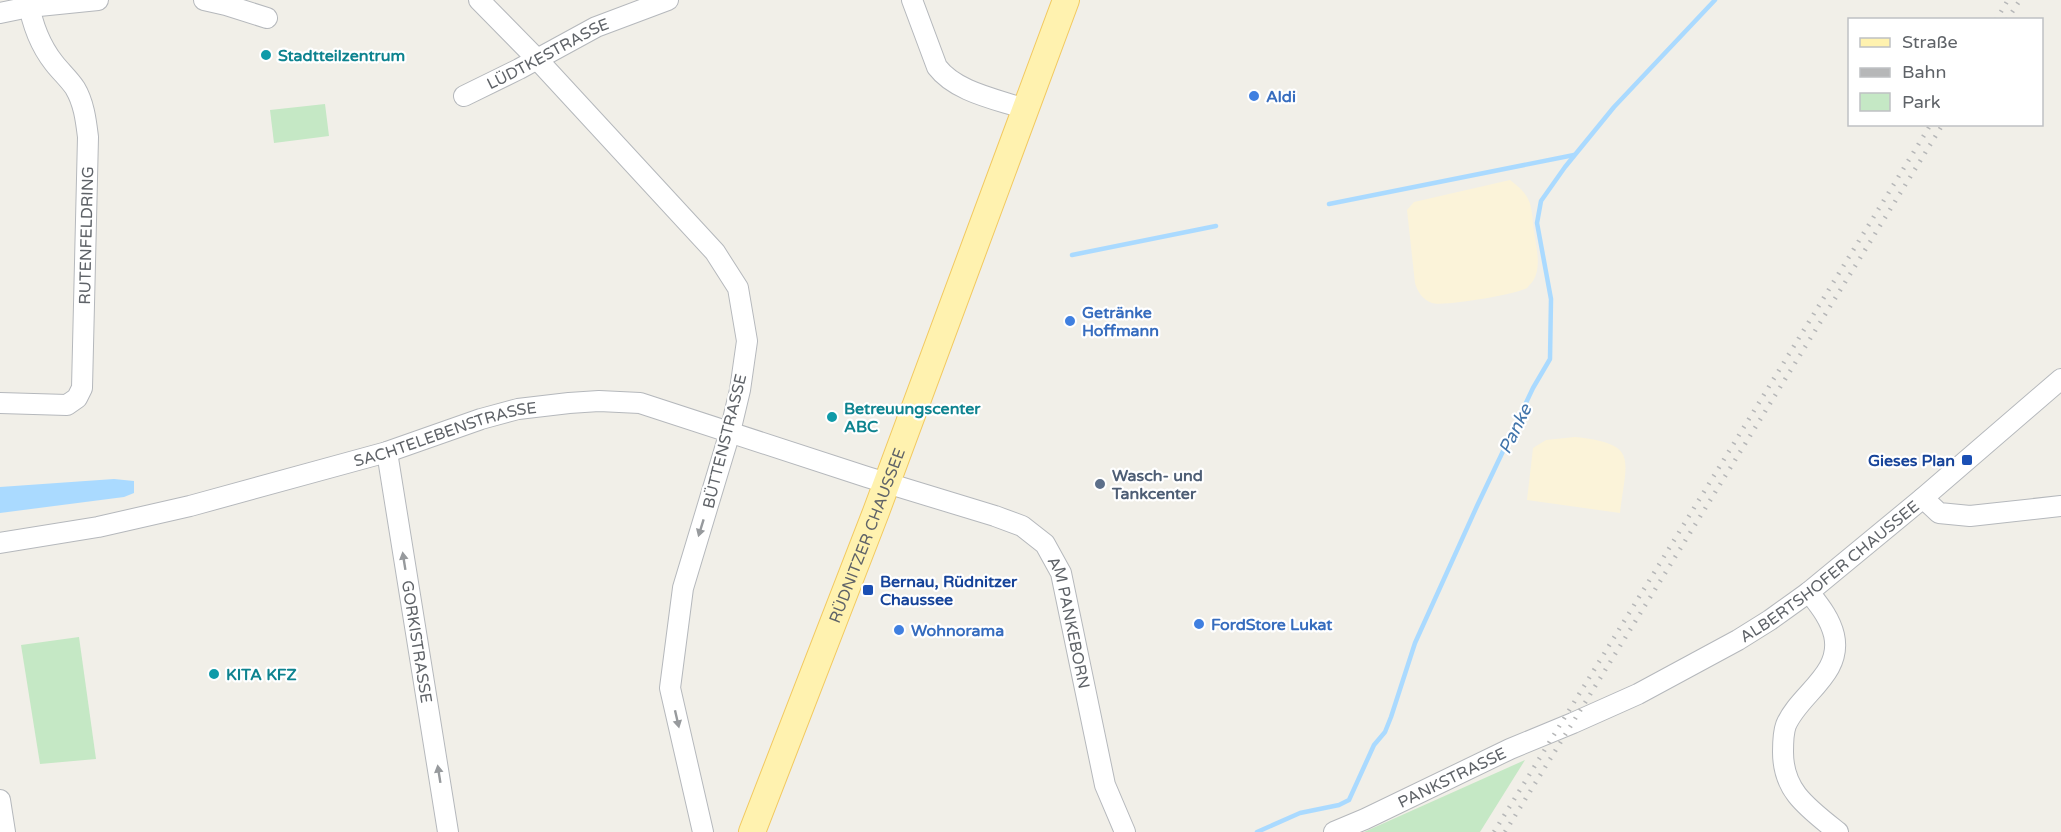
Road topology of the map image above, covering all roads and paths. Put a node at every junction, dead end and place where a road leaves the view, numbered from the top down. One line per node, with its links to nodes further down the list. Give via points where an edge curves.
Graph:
1 (98, 0): 7 (street)
2 (204, 0): 9 (street)
3 (478, 0): 10 (street, BÜTTENSTRASSE)
4 (668, 0): 10 (street, LÜDTKESTRASSE, via 596,27)
5 (912, 0): 12 (street, via 943,75)
6 (1066, 0): 12 (main road, RÜDNITZER CHAUSSEE)
7 (28, 4): 8 (street); 14 (street, RUTENFELDRING, via 40,42 75,89 87,128 82,388 67,405)
8 (0, 13)
9 (267, 18)
10 (536, 58): 11 (street, LÜDTKESTRASSE); 15 (street, BÜTTENSTRASSE, via 715,252 738,288 747,340)
11 (464, 96)
12 (1025, 109): 17 (main road, RÜDNITZER CHAUSSEE)
13 (2061, 379): 18 (street, ALBERTSHOFER CHAUSSEE)
14 (0, 403)
15 (730, 432): 16 (street, SACHTELEBENSTRASSE, via 640,403 599,401 518,409); 17 (street, SACHTELEBENSTRASSE); 26 (street, BÜTTENSTRASSE, one-way to 26, via 683,588 670,688)
16 (387, 452): 20 (street, SACHTELEBENSTRASSE, via 190,506 98,527); 25 (street, GORKISTRASSE, one-way to 16)
17 (887, 482): 27 (main road, RÜDNITZER CHAUSSEE); 28 (street, AM PANKEBORN, via 1022,526 1045,544 1061,573 1105,785)
18 (1923, 498): 19 (street, via 1939,513 1962,516); 21 (street, ALBERTSHOFER CHAUSSEE)
19 (2061, 506)
20 (0, 543)
21 (1809, 592): 22 (street, ALBERTSHOFER CHAUSSEE, via 1738,640 1638,694); 30 (street, via 1826,614 1834,636 1833,655 1824,679 1786,725 1783,758 1786,777 1798,796)
22 (1573, 723): 29 (street, PANKSTRASSE)
23 (0, 800): 24 (street)
24 (5, 832)
25 (448, 832)
26 (703, 832)
27 (752, 832)
28 (1125, 832)
29 (1334, 832)
30 (1838, 832)

